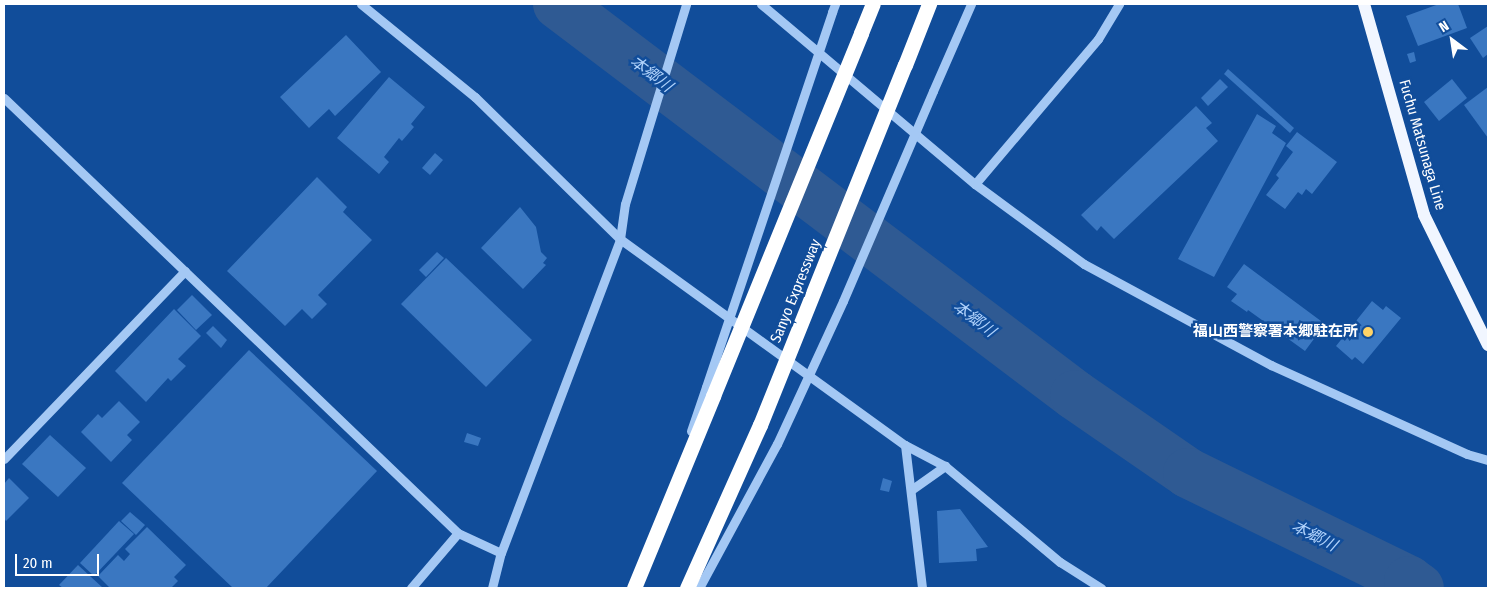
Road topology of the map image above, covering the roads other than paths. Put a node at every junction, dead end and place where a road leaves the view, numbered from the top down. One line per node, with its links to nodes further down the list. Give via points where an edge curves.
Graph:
1 (361, 4): 12 (street, via 475,97)
2 (686, 4): 12 (street, via 625,204)
3 (761, 4): 11 (street)
4 (872, 4): 15 (highway, bridge, via 838,95)
5 (929, 4): 26 (highway, Sanyo Expressway, bridge, via 760,425)
6 (971, 4): 27 (street, bridge, via 843,301 777,444)
7 (1119, 4): 11 (street, via 1098,39)
8 (1364, 4): 14 (main road, Fuchu Matsunaga Line, via 1424,215)
9 (834, 8): 15 (street, bridge)
10 (4, 98): 13 (street)
11 (975, 184): 18 (street, via 1084,264 1271,366 1466,454)
12 (620, 240): 16 (street); 22 (street)
13 (185, 271): 17 (street); 21 (street)
14 (1488, 344)
15 (710, 392): 25 (highway)
16 (905, 445): 19 (street); 20 (street)
17 (4, 459)
18 (1488, 460)
19 (945, 466): 20 (street); 29 (street, via 1060,562)
20 (910, 490): 28 (street)
21 (458, 533): 22 (street); 23 (street)
22 (501, 553): 24 (street)
23 (411, 588)
24 (492, 588)
25 (634, 588)
26 (687, 588)
27 (698, 588)
28 (922, 588)
29 (1101, 588)

